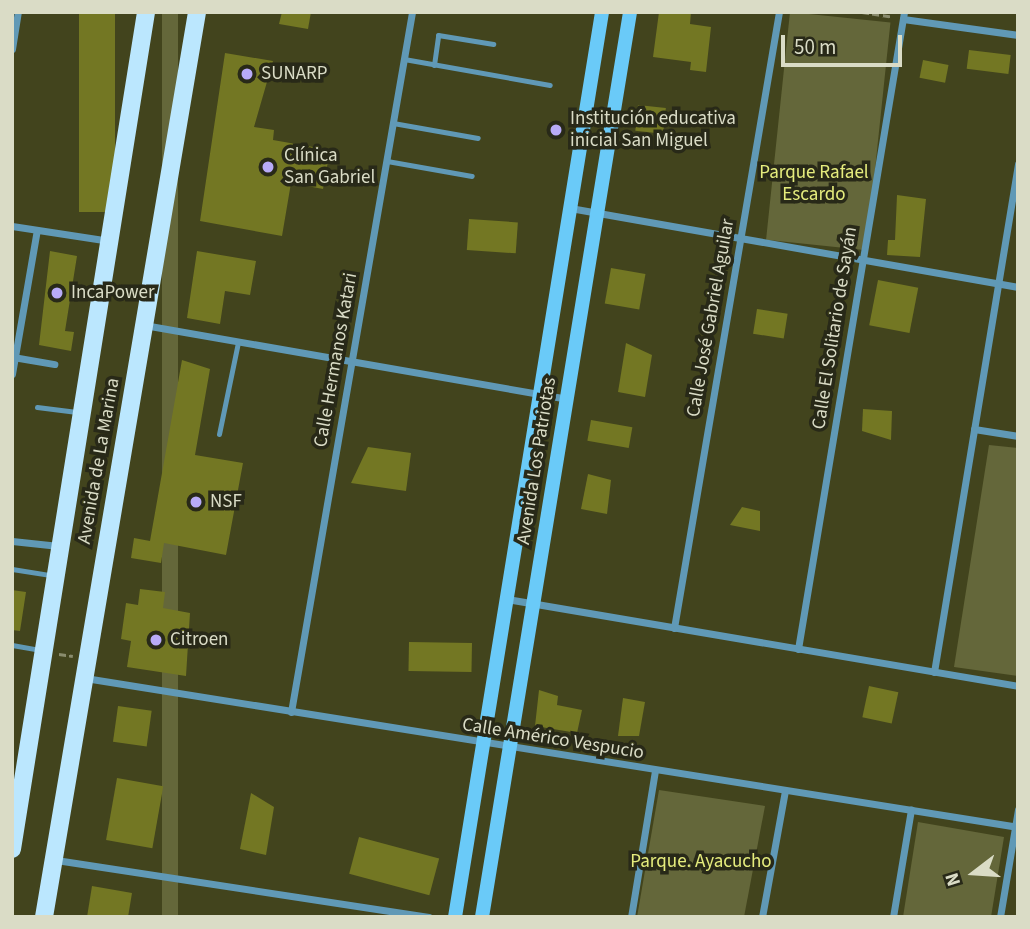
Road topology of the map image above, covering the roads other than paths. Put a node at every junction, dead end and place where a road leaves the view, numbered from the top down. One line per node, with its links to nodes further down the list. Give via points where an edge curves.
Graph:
1 (18, 12): 11 (street)
2 (146, 12): 25 (main road, Avenida de La Marina)
3 (197, 12): 29 (main road, Avenida de La Marina)
4 (412, 12): 12 (street, Calle Hermanos Katari)
5 (602, 12): 20 (main road, Avenida Los Patriotas)
6 (630, 12): 21 (main road, Avenida Los Patriotas)
7 (779, 12): 24 (street, Calle José Gabriel Aguilar)
8 (903, 16): 9 (street); 26 (street, Calle El Solitario de Sayán)
9 (1018, 35)
10 (493, 44): 13 (lane, via 439,36)
11 (12, 49)
12 (404, 59): 13 (lane); 15 (street, Calle Hermanos Katari)
13 (434, 65): 14 (lane)
14 (550, 85)
15 (393, 123): 16 (lane); 17 (street, Calle Hermanos Katari)
16 (478, 138)
17 (387, 162): 19 (lane); 32 (street, Calle Hermanos Katari)
18 (1018, 164): 27 (street)
19 (472, 176)
20 (570, 208): 21 (street); 35 (main road, Avenida Los Patriotas)
21 (597, 213): 24 (street); 36 (main road, Avenida Los Patriotas)
22 (12, 226): 23 (street)
23 (37, 230): 25 (street); 31 (street)
24 (740, 240): 26 (street); 48 (street, Calle José Gabriel Aguilar)
25 (111, 241): 38 (main road, Avenida de La Marina)
26 (863, 260): 27 (street); 50 (street, Calle El Solitario de Sayán)
27 (998, 284): 28 (street); 39 (street)
28 (1018, 287)
29 (144, 325): 30 (street); 53 (main road, Avenida de La Marina)
30 (238, 342): 32 (street); 40 (lane)
31 (14, 357): 33 (street); 34 (street)
32 (352, 362): 35 (street); 55 (street, Calle Hermanos Katari)
33 (54, 364)
34 (12, 374)
35 (541, 394): 36 (street); 46 (main road, Avenida Los Patriotas)
36 (567, 399): 47 (main road, Avenida Los Patriotas)
37 (37, 407): 38 (lane)
38 (84, 413): 43 (main road, Avenida de La Marina)
39 (974, 429): 41 (street); 52 (street)
40 (219, 435)
41 (1018, 436)
42 (12, 541): 43 (street)
43 (63, 546): 45 (main road, Avenida de La Marina)
44 (12, 569): 45 (lane)
45 (58, 576): 51 (main road, Avenida de La Marina)
46 (507, 600): 47 (street); 56 (main road, Avenida Los Patriotas)
47 (533, 604): 48 (street); 57 (main road, Avenida Los Patriotas)
48 (674, 628): 50 (street)
49 (12, 645): 51 (lane)
50 (798, 649): 52 (street)
51 (45, 651): 59 (main road, Avenida de La Marina)
52 (934, 672): 54 (street)
53 (85, 677): 55 (street, Calle Américo Vespucio); 66 (main road, Avenida de La Marina)
54 (1018, 686)
55 (291, 712): 56 (street, Calle Américo Vespucio)
56 (483, 744): 57 (street, Calle Américo Vespucio); 69 (main road, Avenida Los Patriotas)
57 (510, 748): 58 (street, Calle Américo Vespucio); 70 (main road, Avenida Los Patriotas)
58 (655, 771): 60 (street, Calle Américo Vespucio); 71 (street)
59 (24, 779): 61 (main road); 65 (main road, Avenida de La Marina)
60 (785, 791): 63 (street, Calle Américo Vespucio); 72 (street)
61 (12, 798)
62 (1018, 809): 64 (street)
63 (911, 810): 64 (street, Calle Américo Vespucio); 73 (street)
64 (1016, 827): 74 (street)
65 (12, 849)
66 (54, 860): 67 (main road, Avenida de La Marina); 68 (street)
67 (44, 917)
68 (429, 917)
69 (455, 917)
70 (482, 917)
71 (631, 917)
72 (762, 917)
73 (893, 917)
74 (1000, 917)

